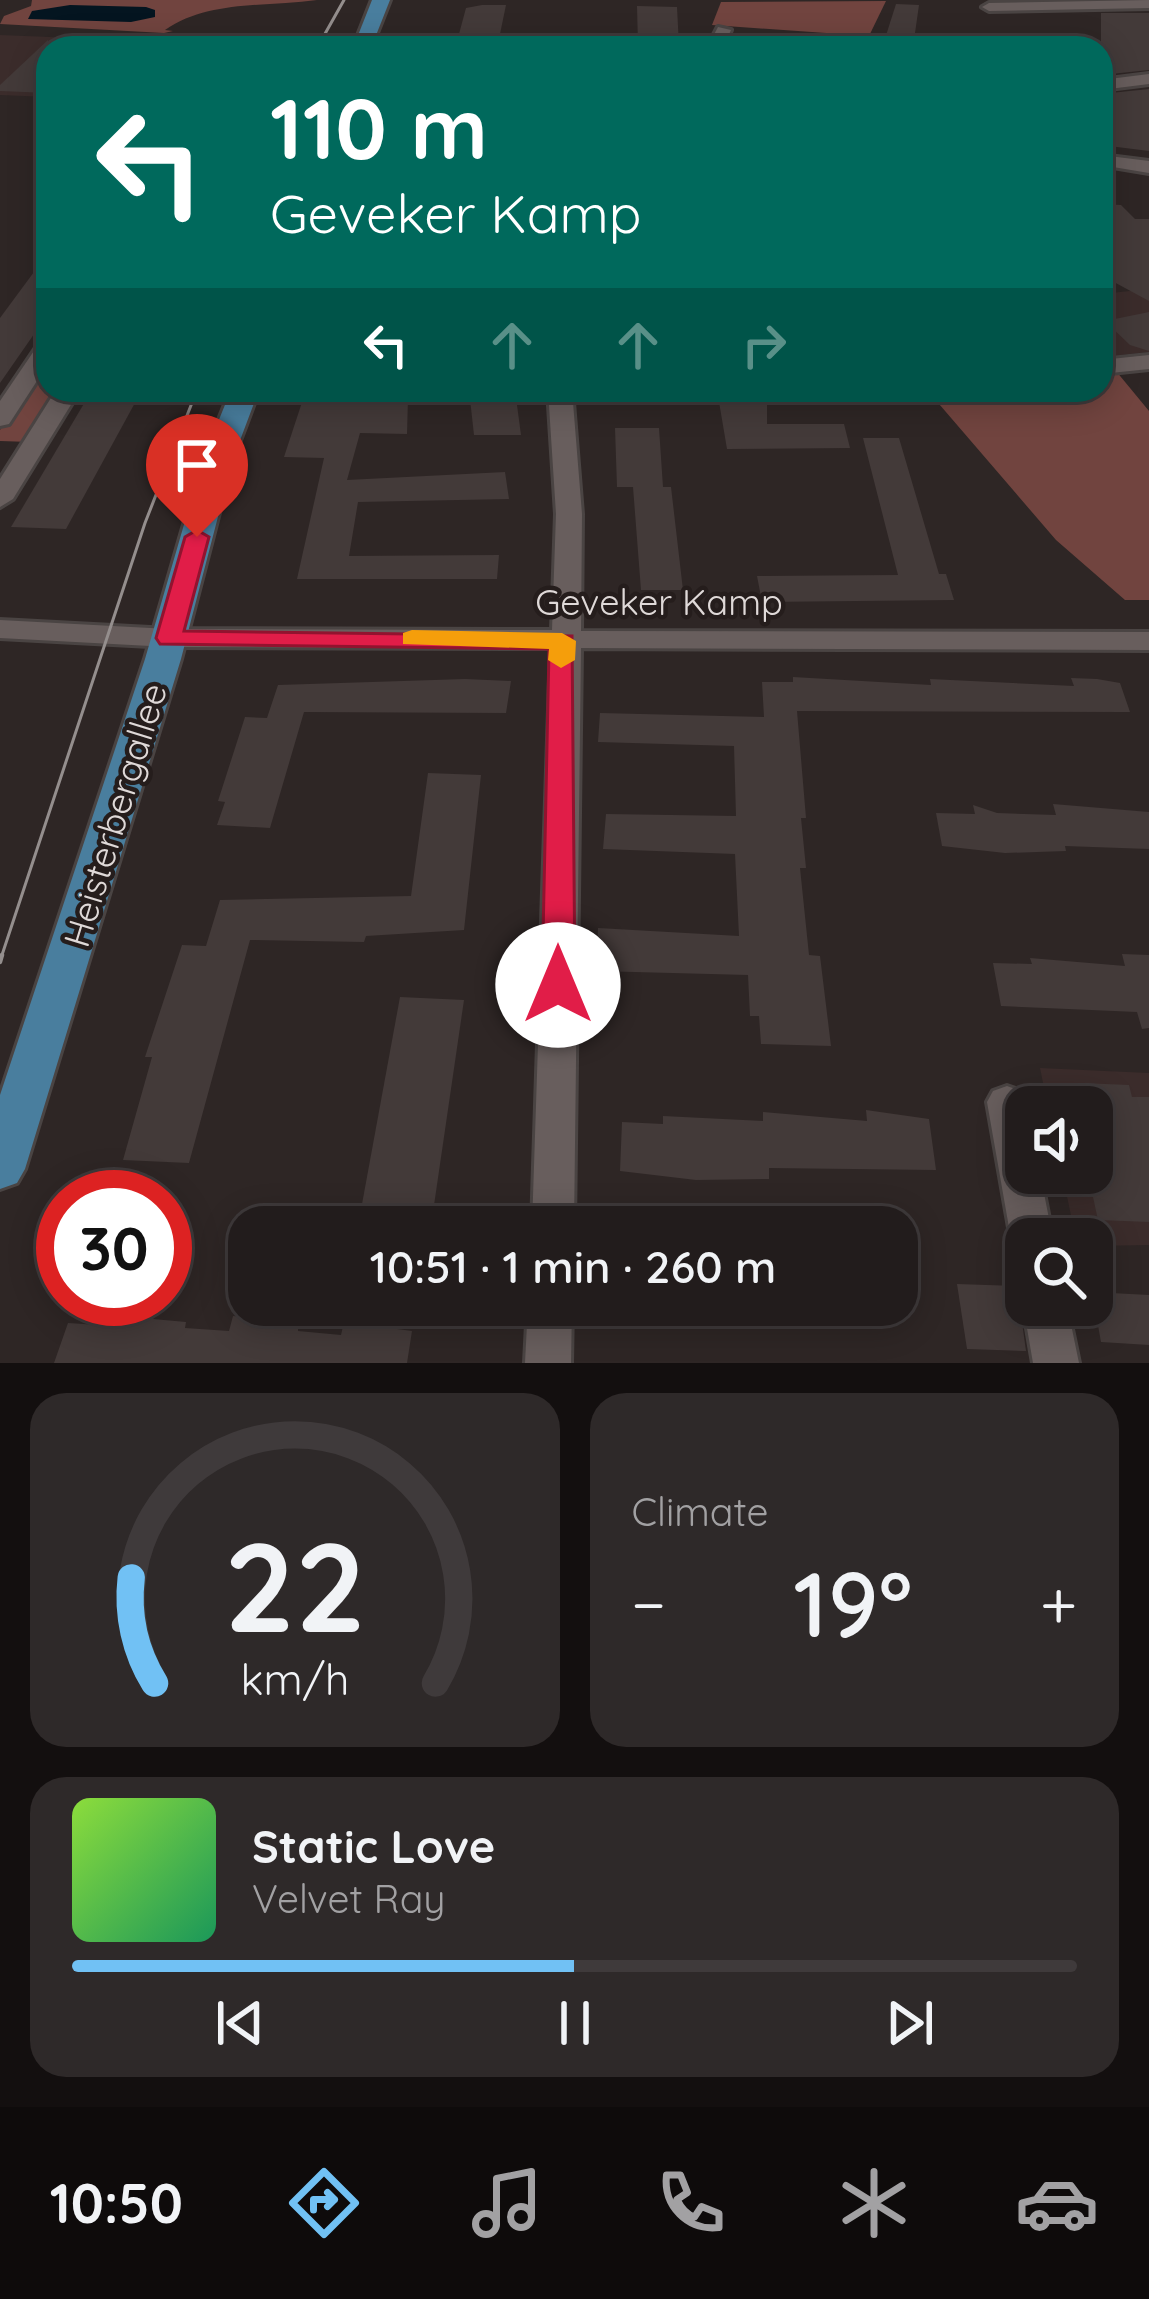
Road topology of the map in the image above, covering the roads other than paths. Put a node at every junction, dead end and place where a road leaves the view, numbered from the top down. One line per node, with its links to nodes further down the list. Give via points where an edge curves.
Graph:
1 (381, 0): 5 (main road)
2 (1149, 4): 3 (street)
3 (989, 7)
4 (723, 29): 6 (street)
5 (367, 36)
6 (720, 36)
7 (1149, 80): 8 (street)
8 (1113, 84)
9 (1113, 162): 10 (street)
10 (1149, 167)
11 (1149, 362): 13 (street)
12 (36, 365): 17 (street)
13 (1113, 366)
14 (61, 402): 19 (street)
15 (239, 402): 22 (main road, Heisterbergallee)
16 (561, 402): 23 (street, via 569,474)
17 (0, 419)
18 (0, 449): 19 (street)
19 (31, 450): 20 (street)
20 (0, 499)
21 (0, 629): 22 (street, Geveker Kamp)
22 (169, 638): 23 (street, Geveker Kamp); 25 (main road, Heisterbergallee)
23 (562, 641): 24 (street, Geveker Kamp); 26 (street)
24 (1149, 641)
25 (0, 1169)
26 (553, 1206)
27 (549, 1326): 29 (street)
28 (1049, 1326): 30 (street)
29 (548, 1363)
30 (1056, 1363)

